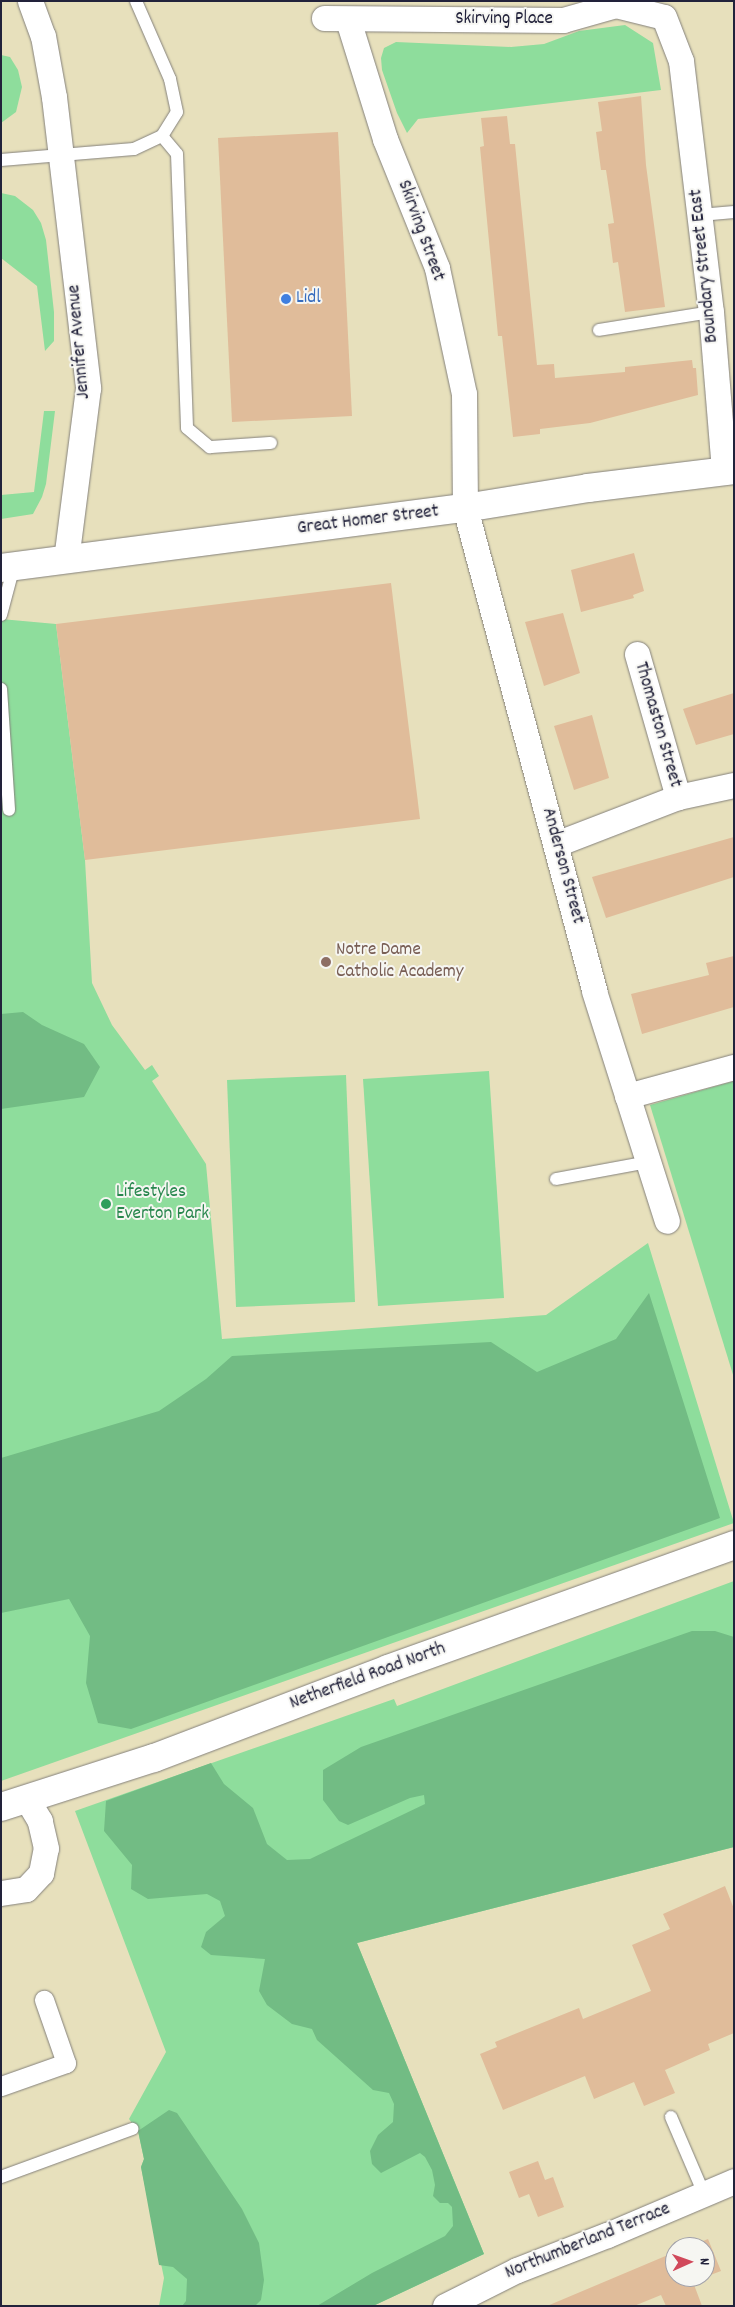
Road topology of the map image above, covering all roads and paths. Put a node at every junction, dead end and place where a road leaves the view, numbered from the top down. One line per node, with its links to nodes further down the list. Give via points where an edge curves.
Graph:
1 (30, 1): 6 (street, Jennifer Avenue, via 43,36)
2 (136, 1): 5 (lane, via 170,79 177,112)
3 (336, 19): 4 (street, Skirving Place, via 563,20 616,5 664,17); 14 (street, Skirving Street, via 438,268 464,394)
4 (681, 61): 9 (street, Boundary Street East)
5 (162, 136): 6 (lane, via 134,149); 12 (lane, via 177,154 187,428 210,447)
6 (60, 154): 7 (lane); 15 (street, Jennifer Avenue, via 88,388)
7 (1, 160)
8 (734, 212): 9 (lane)
9 (700, 215): 10 (street, Boundary Street East)
10 (711, 312): 11 (lane); 13 (street, Boundary Street East)
11 (599, 330)
12 (271, 444)
13 (729, 471): 14 (street, Great Homer Street, via 588,488)
14 (466, 508): 15 (street, Great Homer Street); 23 (street, Anderson Street)
15 (66, 560): 16 (street, Great Homer Street)
16 (8, 567): 17 (lane)
17 (1, 615)
18 (637, 654): 21 (street, Thomaston Street)
19 (1, 689): 22 (lane)
20 (734, 785): 21 (street, Thomaston Street)
21 (678, 797): 23 (street, Thomaston Street)
22 (9, 810)
23 (556, 844): 25 (street, Anderson Street, via 594,991)
24 (734, 1067): 25 (street)
25 (627, 1096): 26 (street, Anderson Street)
26 (648, 1162): 27 (lane); 28 (street, Anderson Street)
27 (556, 1179)
28 (667, 1221)
29 (734, 1545): 30 (street, Netherfield Road North, via 388,1669 154,1758)
30 (14, 1802): 31 (street, via 40,1821 46,1848 41,1873 26,1889)
31 (1, 1893)
32 (44, 2000): 33 (street, via 66,2063)
33 (1, 2086)
34 (671, 2117): 38 (lane)
35 (132, 2129): 36 (lane)
36 (1, 2176)
37 (734, 2181): 38 (street, Northumberland Terrace)
38 (704, 2194): 39 (street, Northumberland Terrace, via 517,2270)
39 (445, 2306)

